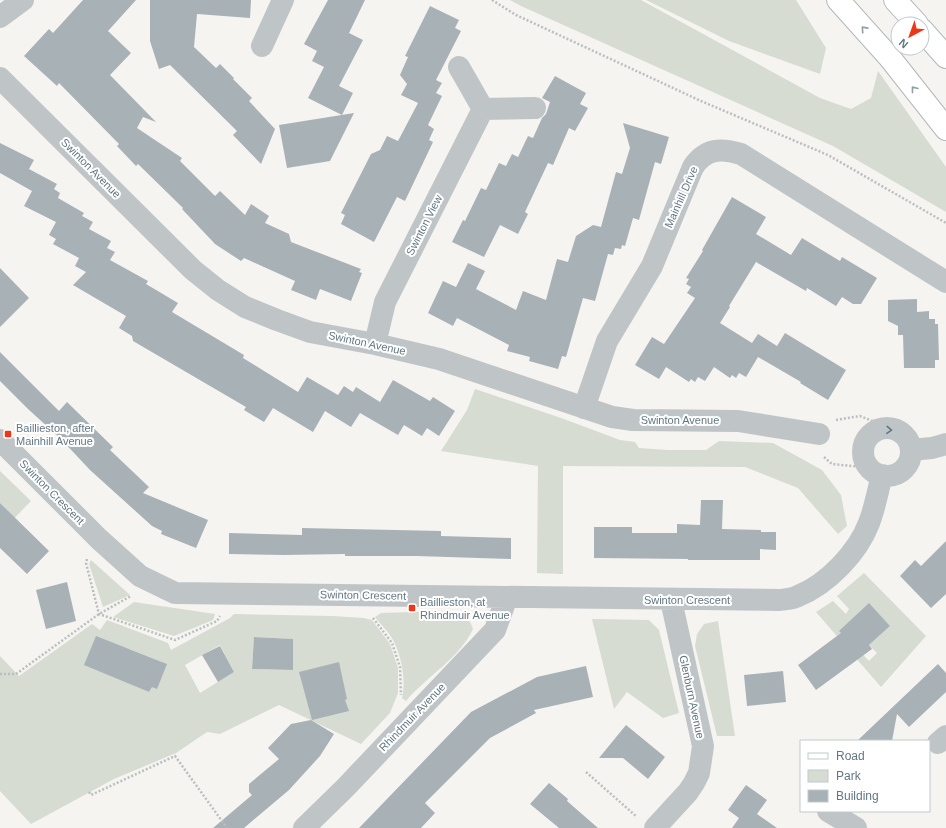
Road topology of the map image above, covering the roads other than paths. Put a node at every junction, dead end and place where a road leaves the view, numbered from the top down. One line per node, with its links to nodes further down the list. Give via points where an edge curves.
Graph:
1 (23, 0): 6 (street)
2 (283, 0): 8 (street)
3 (838, 0): 14 (main road, one-way to 3, via 890,58)
4 (895, 0): 5 (main road)
5 (910, 16)
6 (0, 17)
7 (930, 39): 9 (main road)
8 (262, 46)
9 (946, 57)
10 (459, 67): 13 (street)
11 (0, 78): 16 (street, Swinton Avenue, via 194,270 218,290 245,307 310,332)
12 (536, 108): 13 (street)
13 (484, 109): 16 (street, Swinton View, via 385,302)
14 (942, 124)
15 (946, 282): 17 (street, Mainhill Drive, via 741,154 714,150 703,156 693,167 652,266 607,341)
16 (375, 344): 17 (street, Swinton Avenue, via 438,359)
17 (584, 408): 18 (street, Swinton Avenue, via 612,417 633,420 738,421)
18 (819, 434)
19 (0, 440): 23 (street, Swinton Crescent, via 99,539 140,576 175,593)
20 (946, 444): 21 (street)
21 (911, 450): 22 (street, via 908,464 897,474 889,476); 22 (street, Swinton Crescent, one-way to 21, via 865,461 864,454 864,446 873,433 887,428 895,430 906,438)
22 (876, 471): 24 (street, Swinton Crescent, via 870,522 858,545 816,587 797,597 780,600)
23 (507, 597): 24 (street, Swinton Crescent); 27 (street, Rhindmuir Avenue, via 495,630)
24 (671, 600): 26 (street, Glenburn Avenue, via 703,746 699,773 688,792)
25 (830, 812): 28 (street)
26 (647, 823)
27 (304, 828)
28 (856, 828)

